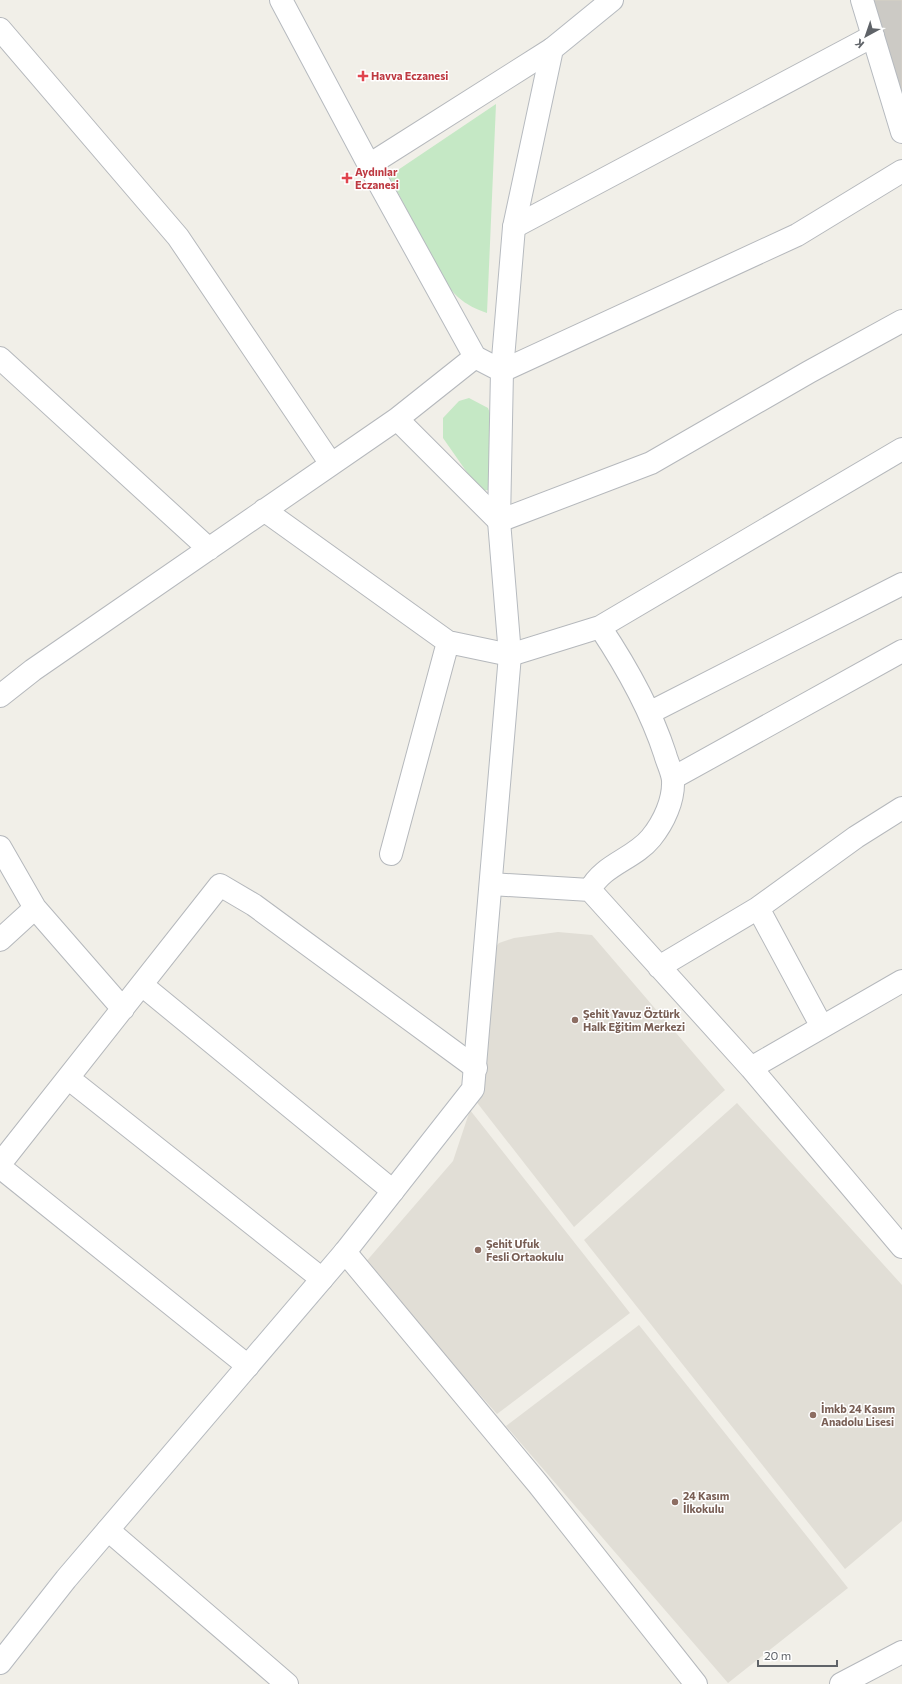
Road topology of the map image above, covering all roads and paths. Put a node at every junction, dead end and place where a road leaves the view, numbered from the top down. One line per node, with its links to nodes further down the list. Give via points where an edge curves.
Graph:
1 (281, 0): 8 (street)
2 (612, 0): 6 (street)
3 (862, 0): 5 (street)
4 (0, 29): 17 (street, via 178,238)
5 (873, 36): 7 (street); 10 (street)
6 (552, 49): 8 (street); 10 (street)
7 (902, 132)
8 (369, 165): 12 (street)
9 (902, 171): 14 (street, via 797,235)
10 (514, 227): 14 (street)
11 (902, 321): 19 (street, via 651,463)
12 (475, 357): 14 (street); 15 (street)
13 (0, 358): 20 (street)
14 (502, 371): 19 (street)
15 (397, 419): 17 (street); 19 (street)
16 (902, 449): 22 (street)
17 (331, 464): 18 (street)
18 (264, 510): 20 (street); 23 (street)
19 (499, 521): 25 (street)
20 (208, 549): 26 (street, via 33,670)
21 (902, 584): 27 (street)
22 (600, 627): 25 (street); 27 (street)
23 (448, 642): 25 (street); 31 (street)
24 (902, 651): 28 (street)
25 (510, 655): 32 (street)
26 (0, 696)
27 (649, 713): 28 (street)
28 (673, 778): 33 (street, via 670,803 655,833 641,848 601,874)
29 (902, 808): 35 (street, via 856,837)
30 (0, 847): 34 (street)
31 (390, 854)
32 (491, 884): 33 (street); 42 (street)
33 (590, 890): 37 (street)
34 (35, 908): 36 (street); 40 (street)
35 (758, 908): 37 (street); 41 (street)
36 (0, 940)
37 (659, 967): 43 (street)
38 (902, 981): 41 (street)
39 (142, 985): 40 (street); 42 (street, via 220,885 254,905); 46 (street)
40 (123, 1009): 44 (street)
41 (822, 1027): 43 (street)
42 (476, 1068): 46 (street, via 473,1089)
43 (751, 1068): 47 (street)
44 (68, 1078): 45 (street); 49 (street)
45 (0, 1166): 50 (street)
46 (393, 1191): 48 (street)
47 (902, 1247)
48 (345, 1252): 49 (street); 55 (street, via 538,1484)
49 (322, 1279): 50 (street)
50 (248, 1366): 51 (street)
51 (108, 1530): 53 (street); 54 (street)
52 (902, 1652): 56 (street)
53 (0, 1663)
54 (287, 1684)
55 (696, 1684)
56 (842, 1684)

